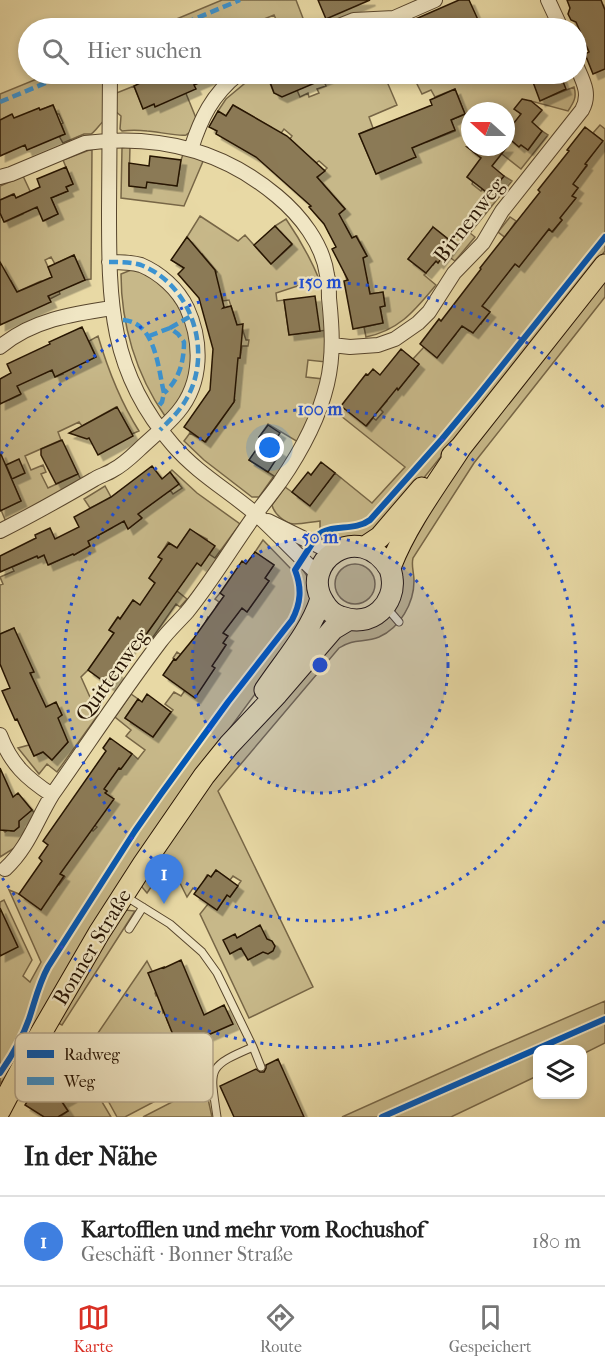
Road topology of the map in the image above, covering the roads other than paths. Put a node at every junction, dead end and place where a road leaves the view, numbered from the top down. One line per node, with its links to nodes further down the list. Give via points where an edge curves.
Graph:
1 (435, 0): 3 (street)
2 (548, 0): 4 (street)
3 (394, 18)
4 (556, 18)
5 (110, 84): 8 (street)
6 (227, 84): 9 (street, via 208,107)
7 (583, 84): 14 (street, Birnenweg, via 587,93 582,110 502,211 483,243 449,280 429,312 395,339 378,345)
8 (109, 141): 9 (street, Quittenweg, via 152,142); 10 (street, Quittenweg, via 85,143); 11 (street)
9 (191, 149): 14 (street, Quittenweg, via 231,166 268,189 303,224 319,249 327,273)
10 (0, 177)
11 (109, 262): 13 (street); 16 (street, via 141,265 166,281 180,295 194,326 198,353 192,387 179,411)
12 (605, 265): 17 (main road)
13 (112, 309): 15 (street, via 37,324); 16 (street, via 127,370)
14 (332, 345): 18 (street, Quittenweg, via 327,384 317,415 281,481)
15 (0, 347)
16 (160, 430): 18 (street, via 195,468); 19 (street, via 119,467)
17 (461, 447): 20 (main road, via 380,537); 22 (main road, via 403,539)
18 (256, 514): 21 (street); 23 (street); 30 (street, Quittenweg)
19 (0, 531)
20 (365, 547): 21 (main road, via 343,548); 22 (main road, via 384,559)
21 (333, 554): 23 (main road)
22 (390, 569): 25 (main road, via 392,588)
23 (319, 575): 24 (main road)
24 (321, 598): 26 (main road, via 337,616); 29 (main road, Bonner Straße, via 308,629)
25 (385, 606): 26 (main road, via 364,620); 27 (lane)
26 (348, 620): 29 (main road, Bonner Straße, via 333,629)
27 (399, 622)
28 (0, 735): 30 (street, via 22,773)
29 (229, 746): 32 (main road, Bonner Straße)
30 (52, 795): 31 (street, Quittenweg, via 25,845)
31 (5, 869)
32 (123, 895): 33 (lane); 36 (main road, Bonner Straße)
33 (143, 907): 34 (lane); 37 (lane, via 202,952 217,973)
34 (129, 929)
35 (605, 1019): 46 (lane)
36 (41, 1033)
37 (253, 1047): 38 (lane); 40 (lane, via 228,1058)
38 (261, 1067)
39 (15, 1074): 42 (main road, Bonner Straße)
40 (213, 1074)
41 (15, 1081): 44 (main road, Bonner Straße)
42 (0, 1091)
43 (213, 1091): 45 (lane)
44 (0, 1110)
45 (217, 1117)
46 (382, 1117)

